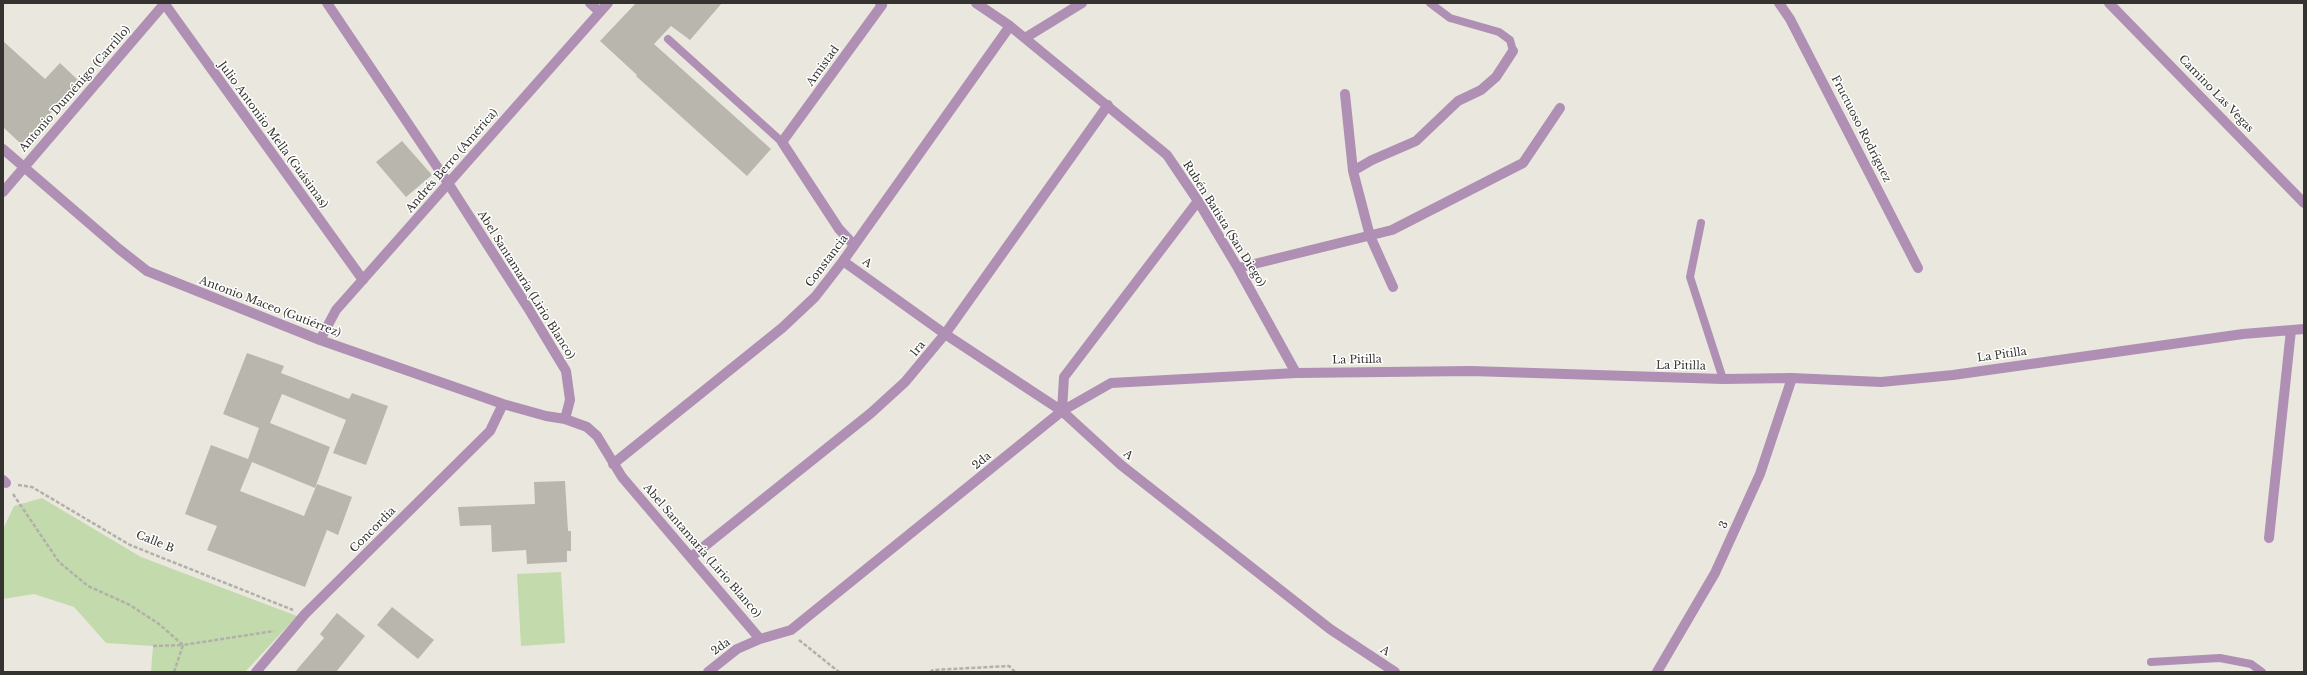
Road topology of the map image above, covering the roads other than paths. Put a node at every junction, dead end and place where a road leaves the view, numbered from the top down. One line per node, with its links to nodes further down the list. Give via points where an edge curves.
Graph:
1 (165, 3): 21 (street, Antonio Duménigo (Carrillo)); 33 (street, Julio Antoniio Mella (Guásimas))
2 (327, 3): 23 (street, Abel Santamaría (Lirio Blanco))
3 (590, 3): 11 (street)
4 (608, 3): 11 (street, Andrés Berro (América))
5 (880, 3): 19 (street, Amistad, via 882,5)
6 (976, 3): 12 (street, Rubén Batista (San Diego))
7 (1082, 3): 13 (street)
8 (1430, 3): 15 (lane, via 1450,18 1499,32 1510,40)
9 (1779, 3): 32 (street, Fructuoso Rodríguez, via 1790,19)
10 (2109, 3): 26 (street, Camino Las Vegas)
11 (600, 12): 23 (street, Andrés Berro (América))
12 (1010, 26): 13 (street, Rubén Batista (San Diego)); 29 (street, Constancia)
13 (1025, 38): 17 (street, Rubén Batista (San Diego))
14 (668, 39): 19 (lane)
15 (1513, 51): 22 (street, via 1496,78 1481,90 1458,101 1416,141)
16 (1345, 94): 22 (street)
17 (1108, 105): 25 (street, Rubén Batista (San Diego), via 1167,155); 37 (street, 1ra)
18 (1560, 108): 28 (street, via 1523,163 1392,230)
19 (782, 142): 29 (street, via 839,229)
20 (3, 149): 21 (street, Antonio Maceo (Gutiérrez))
21 (24, 167): 24 (street, Antonio Duménigo (Carrillo)); 38 (street, Antonio Maceo (Gutiérrez), via 147,271)
22 (1353, 171): 28 (street)
23 (448, 183): 33 (street, Andrés Berro (América)); 44 (street, Abel Santamaría (Lirio Blanco), via 566,371 570,400)
24 (3, 192)
25 (1198, 201): 31 (street, Rubén Batista (San Diego)); 43 (street, via 1064,377)
26 (2304, 203)
27 (1701, 223): 41 (lane, via 1690,277)
28 (1370, 236): 31 (street); 34 (street)
29 (854, 244): 30 (street, Constancia)
30 (843, 261): 37 (street, A); 45 (street, Constancia, via 815,297 782,328)
31 (1238, 268): 39 (street, Rubén Batista (San Diego))
32 (1918, 268)
33 (363, 280): 38 (street, Andrés Berro (América), via 336,310)
34 (1393, 287)
35 (2304, 328): 36 (street, La Pitilla)
36 (2291, 330): 40 (street, La Pitilla, via 2243,334 1953,375 1881,382); 46 (street)
37 (946, 334): 43 (street, A); 47 (street, 1ra, via 905,382 871,413)
38 (320, 340): 42 (street, Antonio Maceo (Gutiérrez))
39 (1296, 373): 41 (street, La Pitilla, via 1471,371); 43 (street, La Pitilla, via 1111,383)
40 (1792, 378): 41 (street, La Pitilla); 53 (street, 3, via 1760,474 1715,573)
41 (1723, 379)
42 (503, 404): 44 (street, Antonio Maceo (Gutiérrez)); 50 (street, Concordia, via 490,431 305,614)
43 (1062, 411): 48 (street, 2da, via 791,630); 52 (street, A, via 1121,465 1330,629)
44 (565, 419): 45 (street, Abel Santamaría (Lirio Blanco), via 587,427 597,436)
45 (614, 464): 47 (street, Abel Santamaría (Lirio Blanco), via 622,477)
46 (2269, 538)
47 (691, 557): 48 (street, Abel Santamaría (Lirio Blanco))
48 (760, 639): 51 (street, 2da, via 737,650)
49 (2150, 662): 54 (lane, via 2220,658 2251,664)
50 (259, 671)
51 (708, 672)
52 (1395, 672)
53 (1657, 672)
54 (2262, 672)

